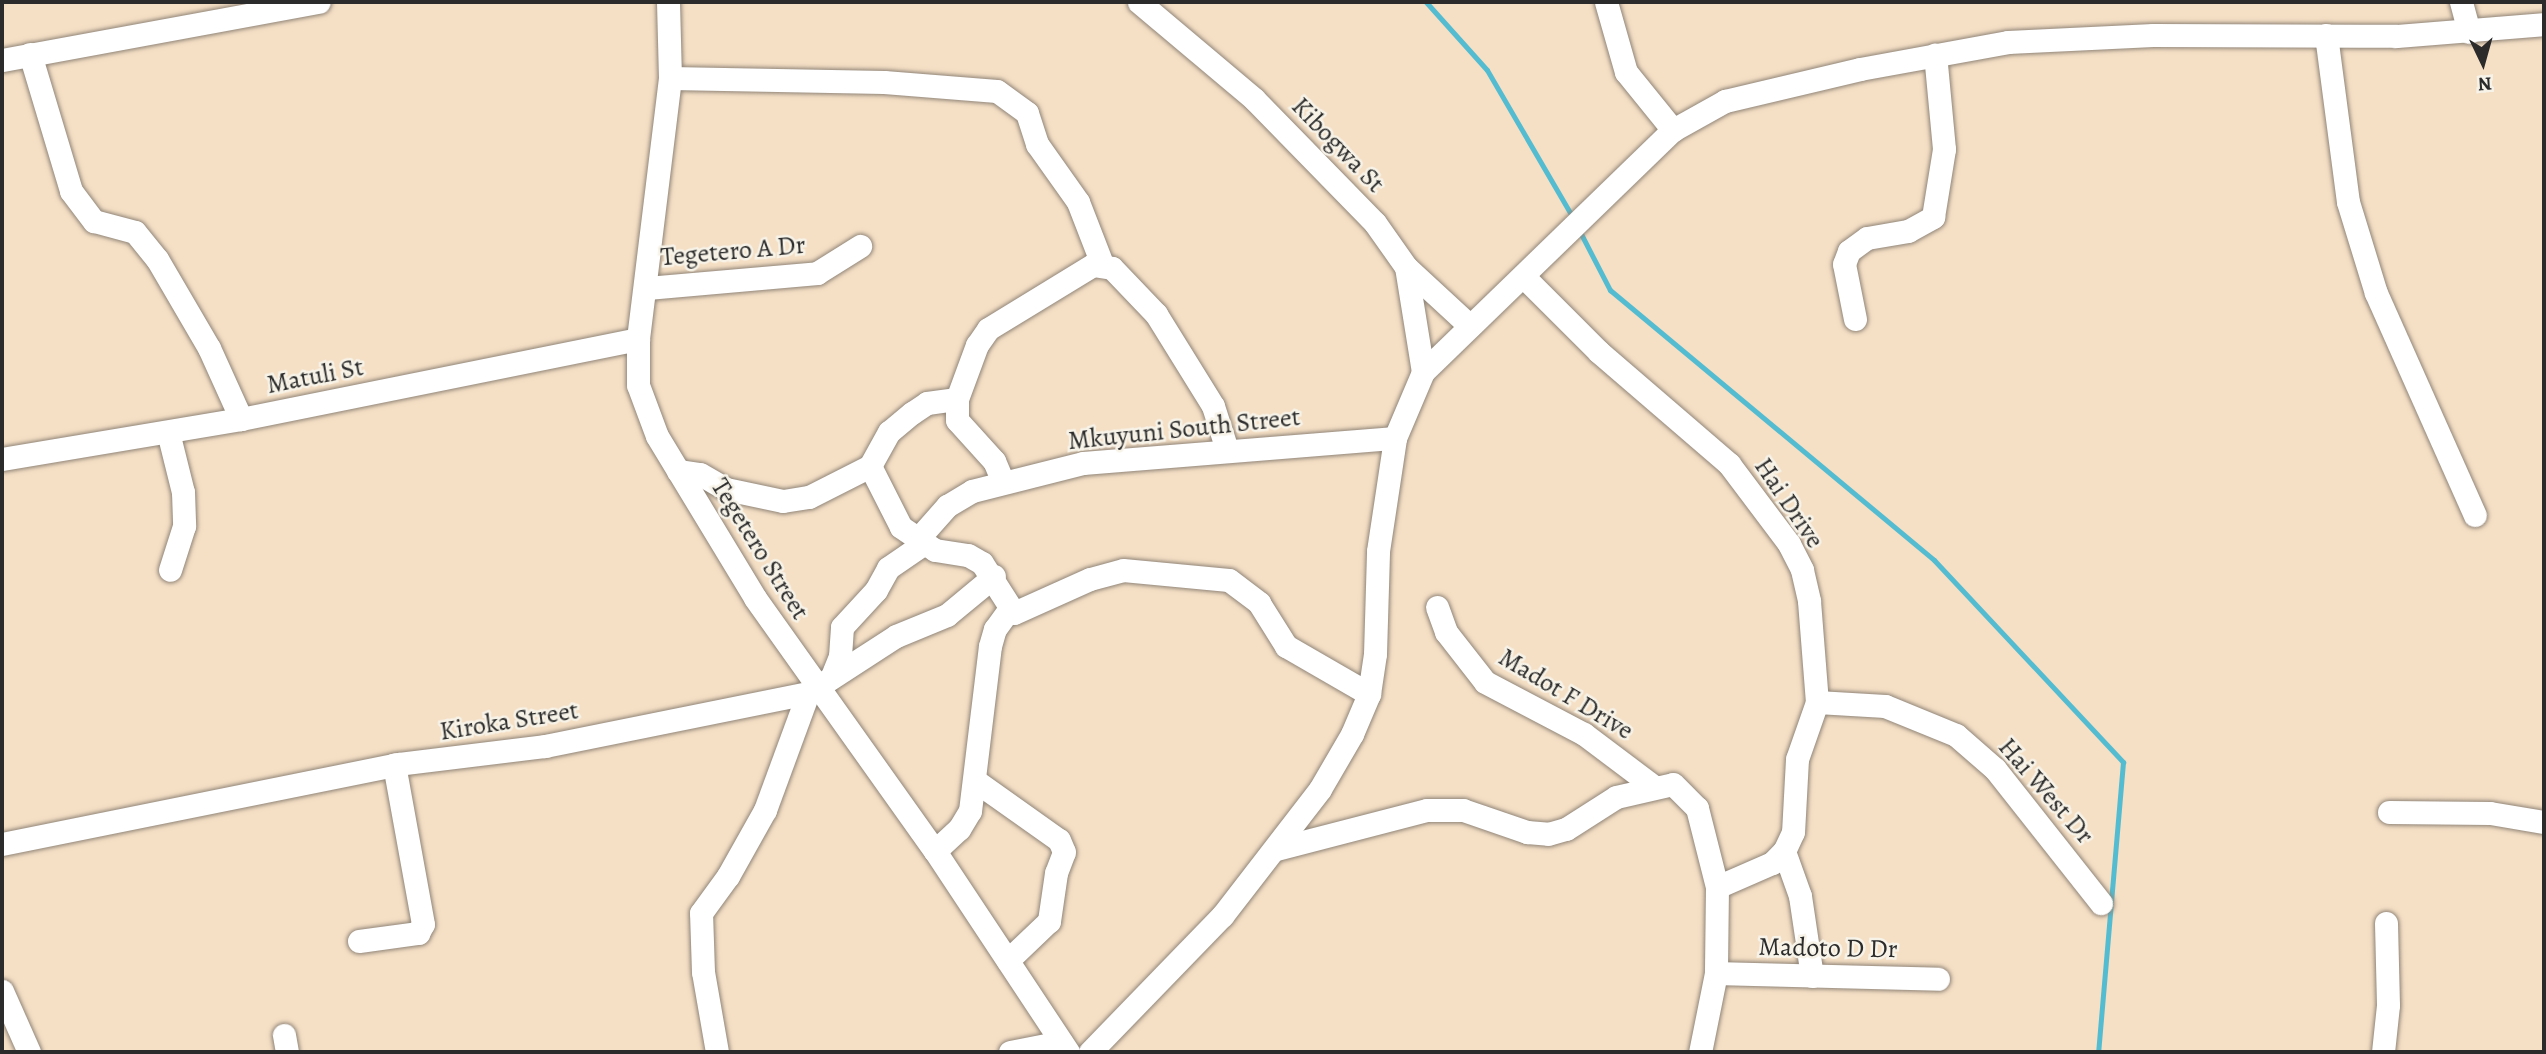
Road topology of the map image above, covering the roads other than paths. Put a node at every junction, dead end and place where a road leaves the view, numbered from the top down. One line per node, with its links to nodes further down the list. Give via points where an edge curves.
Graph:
1 (319, 2): 6 (street)
2 (668, 2): 13 (street, Tegetero Street)
3 (1139, 2): 17 (street, Kibogwa St, via 1278,123 1375,223)
4 (1606, 2): 14 (street, via 1626,72)
5 (2461, 2): 8 (street)
6 (265, 8): 10 (street)
7 (2544, 24): 8 (street)
8 (2469, 32): 9 (street)
9 (2326, 35): 11 (street, via 2088,36); 33 (street, via 2348,202 2376,293)
10 (30, 54): 12 (street); 25 (street, via 71,191 93,221 135,232 157,259 209,348)
11 (1935, 54): 14 (street, via 1725,101); 20 (street, via 1944,149 1933,217 1908,231 1867,238 1849,251 1844,264)
12 (2, 60)
13 (670, 78): 16 (street, via 884,82 997,91 1027,113 1045,159 1077,202); 19 (street, Tegetero Street)
14 (1673, 130): 18 (street)
15 (860, 246): 19 (street, Tegetero A Dr, via 817,273)
16 (1102, 264): 24 (street, via 1085,268 988,329); 28 (street, via 1112,268 1156,314 1213,406)
17 (1406, 267): 21 (street); 23 (street, Kibogwa St)
18 (1524, 277): 21 (street); 41 (street, Hai Drive, via 1599,352 1729,464 1789,544 1809,601)
19 (647, 288): 22 (street, Tegetero Street)
20 (1855, 319)
21 (1470, 326): 23 (street)
22 (638, 339): 25 (street, Matuli St); 31 (street, Tegetero Street, via 638,385 656,436)
23 (1423, 372): 27 (street)
24 (957, 399): 30 (street, via 927,403 912,413 890,432); 32 (street, via 957,420 994,461)
25 (241, 419): 26 (street, Matuli St)
26 (168, 432): 29 (street, Matuli St); 35 (street, via 183,492 184,526)
27 (1395, 438): 28 (street, Mkuyuni South Street); 40 (street, via 1378,551)
28 (1227, 450): 32 (street, Mkuyuni South Street, via 1083,463)
29 (2, 460)
30 (870, 466): 31 (street, via 809,497 783,501 726,489 700,474); 34 (street, via 901,527)
31 (678, 471): 39 (street, Tegetero Street, via 755,598)
32 (1003, 482): 34 (street, Mkuyuni South Street, via 972,491 947,506)
33 (2475, 515)
34 (920, 542): 36 (street, via 968,555); 39 (street, Mkuyuni South Street, via 888,568 876,590 842,627 840,656)
35 (170, 570)
36 (994, 576): 38 (street); 39 (street, Kiroka Street, via 947,615 915,626)
37 (1437, 607): 44 (street, Madot F Drive, via 1446,632 1485,682 1584,734)
38 (1009, 610): 40 (street, via 1019,613 1090,579 1123,570 1229,580 1259,603 1286,646); 43 (street, via 995,629 990,646)
39 (819, 685): 42 (street, Kiroka Street, via 545,746); 49 (street, Tegetero Street); 62 (street, Mkuyuni South Street, via 765,810 701,913 702,972)
40 (1369, 694): 48 (street, via 1320,789)
41 (1817, 702): 50 (street, Hai Drive, via 1797,759 1798,803); 52 (street, Hai West Dr, via 1885,706 1956,735 1995,769)
42 (394, 765): 47 (street, Kiroka Street); 54 (street, via 423,924 418,933 405,937)
43 (977, 782): 49 (street, via 970,811 959,829); 55 (street, via 1059,840 1064,852 1055,873 1049,921)
44 (1653, 786): 48 (street, via 1616,797 1566,829 1548,834 1527,832 1463,810 1427,810); 51 (street, via 1673,784 1697,808)
45 (2389, 812): 46 (street, via 2490,813)
46 (2544, 822)
47 (2, 844)
48 (1276, 849): 64 (street, via 1214,925)
49 (935, 851): 55 (street, Tegetero Street)
50 (1784, 851): 51 (street, via 1772,863); 57 (street, via 1800,896)
51 (1717, 887): 56 (street)
52 (2101, 902)
53 (2386, 923): 66 (street)
54 (359, 941)
55 (1008, 960): 60 (street, Tegetero Street)
56 (1716, 973): 57 (street, Madoto D Dr); 65 (street)
57 (1812, 976): 58 (street, Madoto D Dr)
58 (1938, 979)
59 (2, 991): 61 (street)
60 (1065, 1047): 63 (street)
61 (29, 1052)
62 (717, 1052)
63 (1010, 1052)
64 (1090, 1052)
65 (1700, 1052)
66 (2384, 1052)

